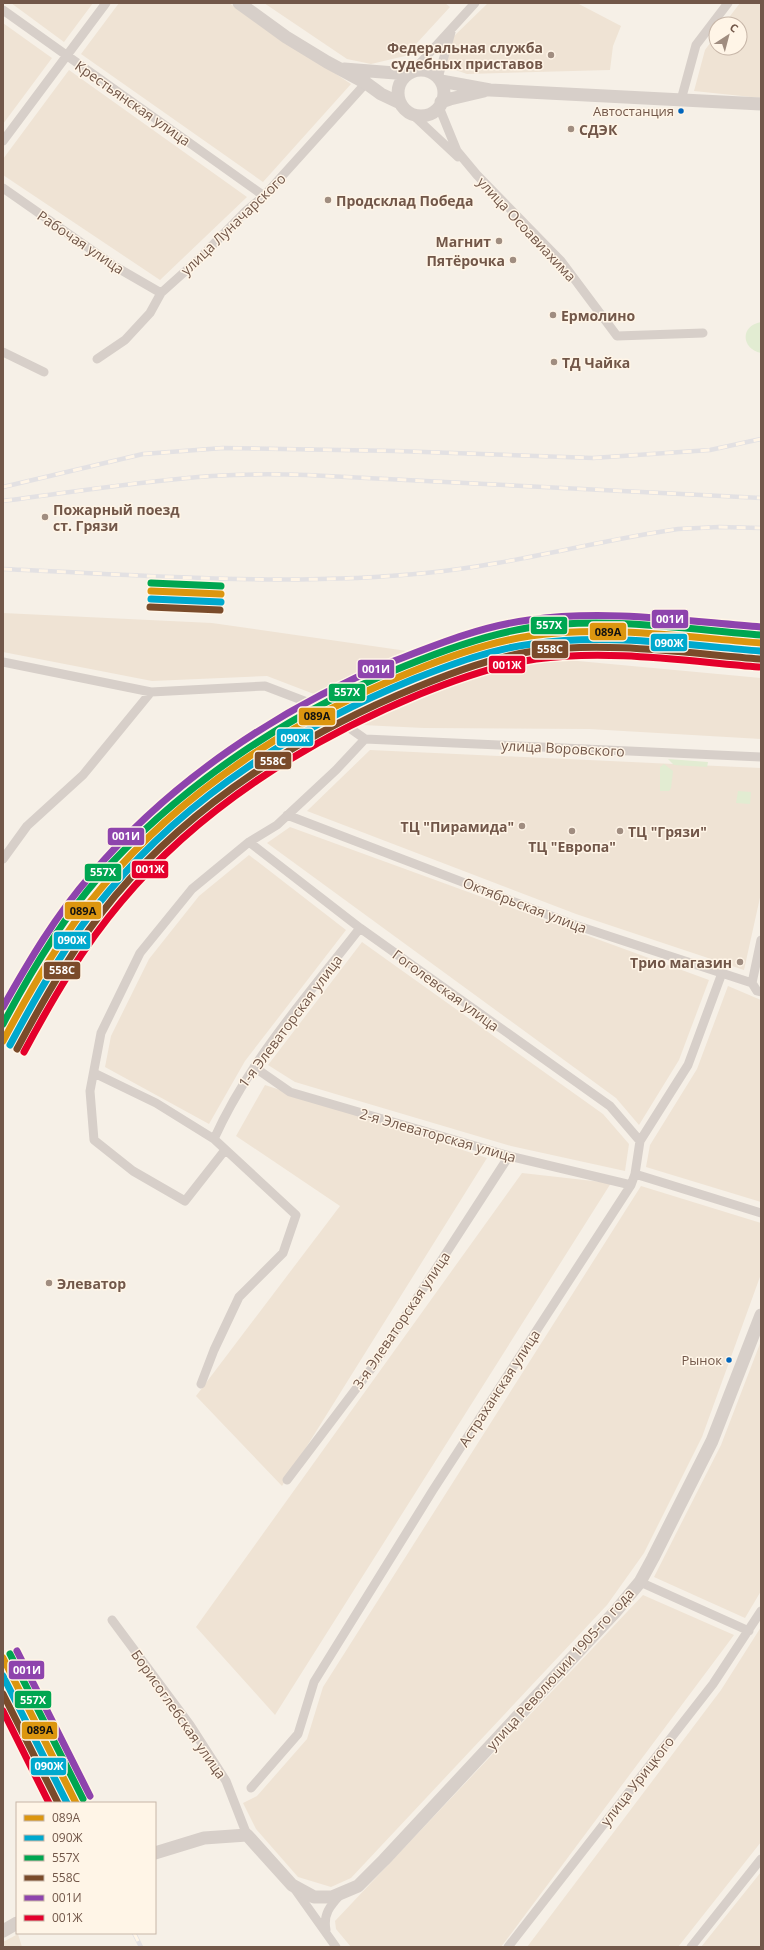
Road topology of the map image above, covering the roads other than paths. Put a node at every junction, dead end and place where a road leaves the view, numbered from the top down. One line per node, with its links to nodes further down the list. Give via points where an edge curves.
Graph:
1 (106, 3): 7 (street)
2 (240, 3): 8 (street, via 286,37)
3 (728, 3): 13 (street, via 696,45)
4 (469, 5): 6 (street)
5 (3, 10): 7 (street, Крестьянская улица)
6 (452, 29): 9 (street); 10 (street)
7 (66, 56): 18 (street); 21 (street, Крестьянская улица)
8 (340, 69): 9 (street); 11 (street)
9 (410, 73): 10 (street, via 426,71); 14 (street, via 399,87)
10 (439, 79): 12 (street); 16 (street, via 443,88)
11 (366, 83): 14 (street); 21 (street, улица Луначарского)
12 (490, 90): 13 (street); 16 (street, via 450,99)
13 (681, 100): 15 (street)
14 (400, 103): 17 (street)
15 (761, 104)
16 (440, 105): 17 (street, via 427,115); 19 (street, улица Осоавиахима, via 457,151)
17 (412, 114): 19 (street)
18 (3, 141)
19 (476, 175): 23 (street, улица Осоавиахима, via 561,261 617,336)
20 (3, 188): 22 (street, Рабочая улица, via 116,267)
21 (264, 196): 22 (street, улица Луначарского)
22 (161, 293): 25 (street, улица Луначарского, via 150,313 125,340)
23 (703, 333)
24 (3, 352): 26 (street)
25 (98, 358)
26 (44, 372)
27 (3, 662): 28 (street)
28 (151, 692): 29 (street, via 265,686 320,707); 33 (street, via 83,775 26,826)
29 (365, 739): 30 (street, улица Воровского); 31 (street)
30 (761, 757)
31 (287, 815): 32 (street, via 277,825); 36 (street, Октябрьская улица, via 572,924)
32 (249, 842): 34 (street, Гоголевская улица); 40 (street, via 192,889 140,953 101,1033)
33 (3, 859)
34 (360, 928): 39 (street, 1-я Элеваторская улица); 42 (street, Гоголевская улица, via 610,1106)
35 (761, 940): 37 (street)
36 (722, 973): 37 (street, Октябрьская улица); 42 (street, Астраханская улица, via 688,1065)
37 (752, 983): 38 (street, Октябрьская улица, via 757,991)
38 (761, 992)
39 (254, 1067): 41 (street, 1-я Элеваторская улица, via 226,1112); 44 (street, 2-я Элеваторская улица, via 290,1092)
40 (94, 1074): 41 (street, via 156,1103); 43 (street, via 90,1091 94,1140 133,1171 185,1201)
41 (214, 1139): 43 (street)
42 (640, 1141): 45 (street, Астраханская улица)
43 (225, 1150): 49 (street, via 296,1215 283,1253 239,1297 214,1350)
44 (509, 1156): 46 (street, 2-я Элеваторская улица); 50 (street, 3-я Элеваторская улица, via 371,1369)
45 (635, 1174): 46 (street, Астраханская улица); 47 (street)
46 (631, 1185): 55 (street, Астраханская улица, via 433,1490 314,1682 298,1734)
47 (761, 1212)
48 (761, 1315): 51 (street, улица Революции 1905-го года, via 712,1441)
49 (202, 1384)
50 (287, 1480)
51 (640, 1582): 54 (street); 60 (street, улица Революции 1905-го года, via 384,1860 358,1886)
52 (761, 1611): 54 (street, улица Урицкого)
53 (112, 1620): 56 (street, Борисоглебская улица, via 190,1725 226,1781)
54 (749, 1631): 65 (street, улица Урицкого, via 713,1684)
55 (251, 1788)
56 (247, 1834): 57 (street, via 204,1838); 59 (street, Борисоглебская улица)
57 (156, 1853)
58 (761, 1859): 66 (street)
59 (292, 1885): 60 (street, улица Революции 1905-го года, via 314,1897); 63 (street, Борисоглебская улица)
60 (340, 1895): 63 (street, улица Революции 1905-го года, via 328,1908 324,1921)
61 (16, 1924): 62 (street)
62 (3, 1931)
63 (327, 1933): 64 (street, Борисоглебская улица)
64 (336, 1947)
65 (508, 1947)
66 (691, 1947)

